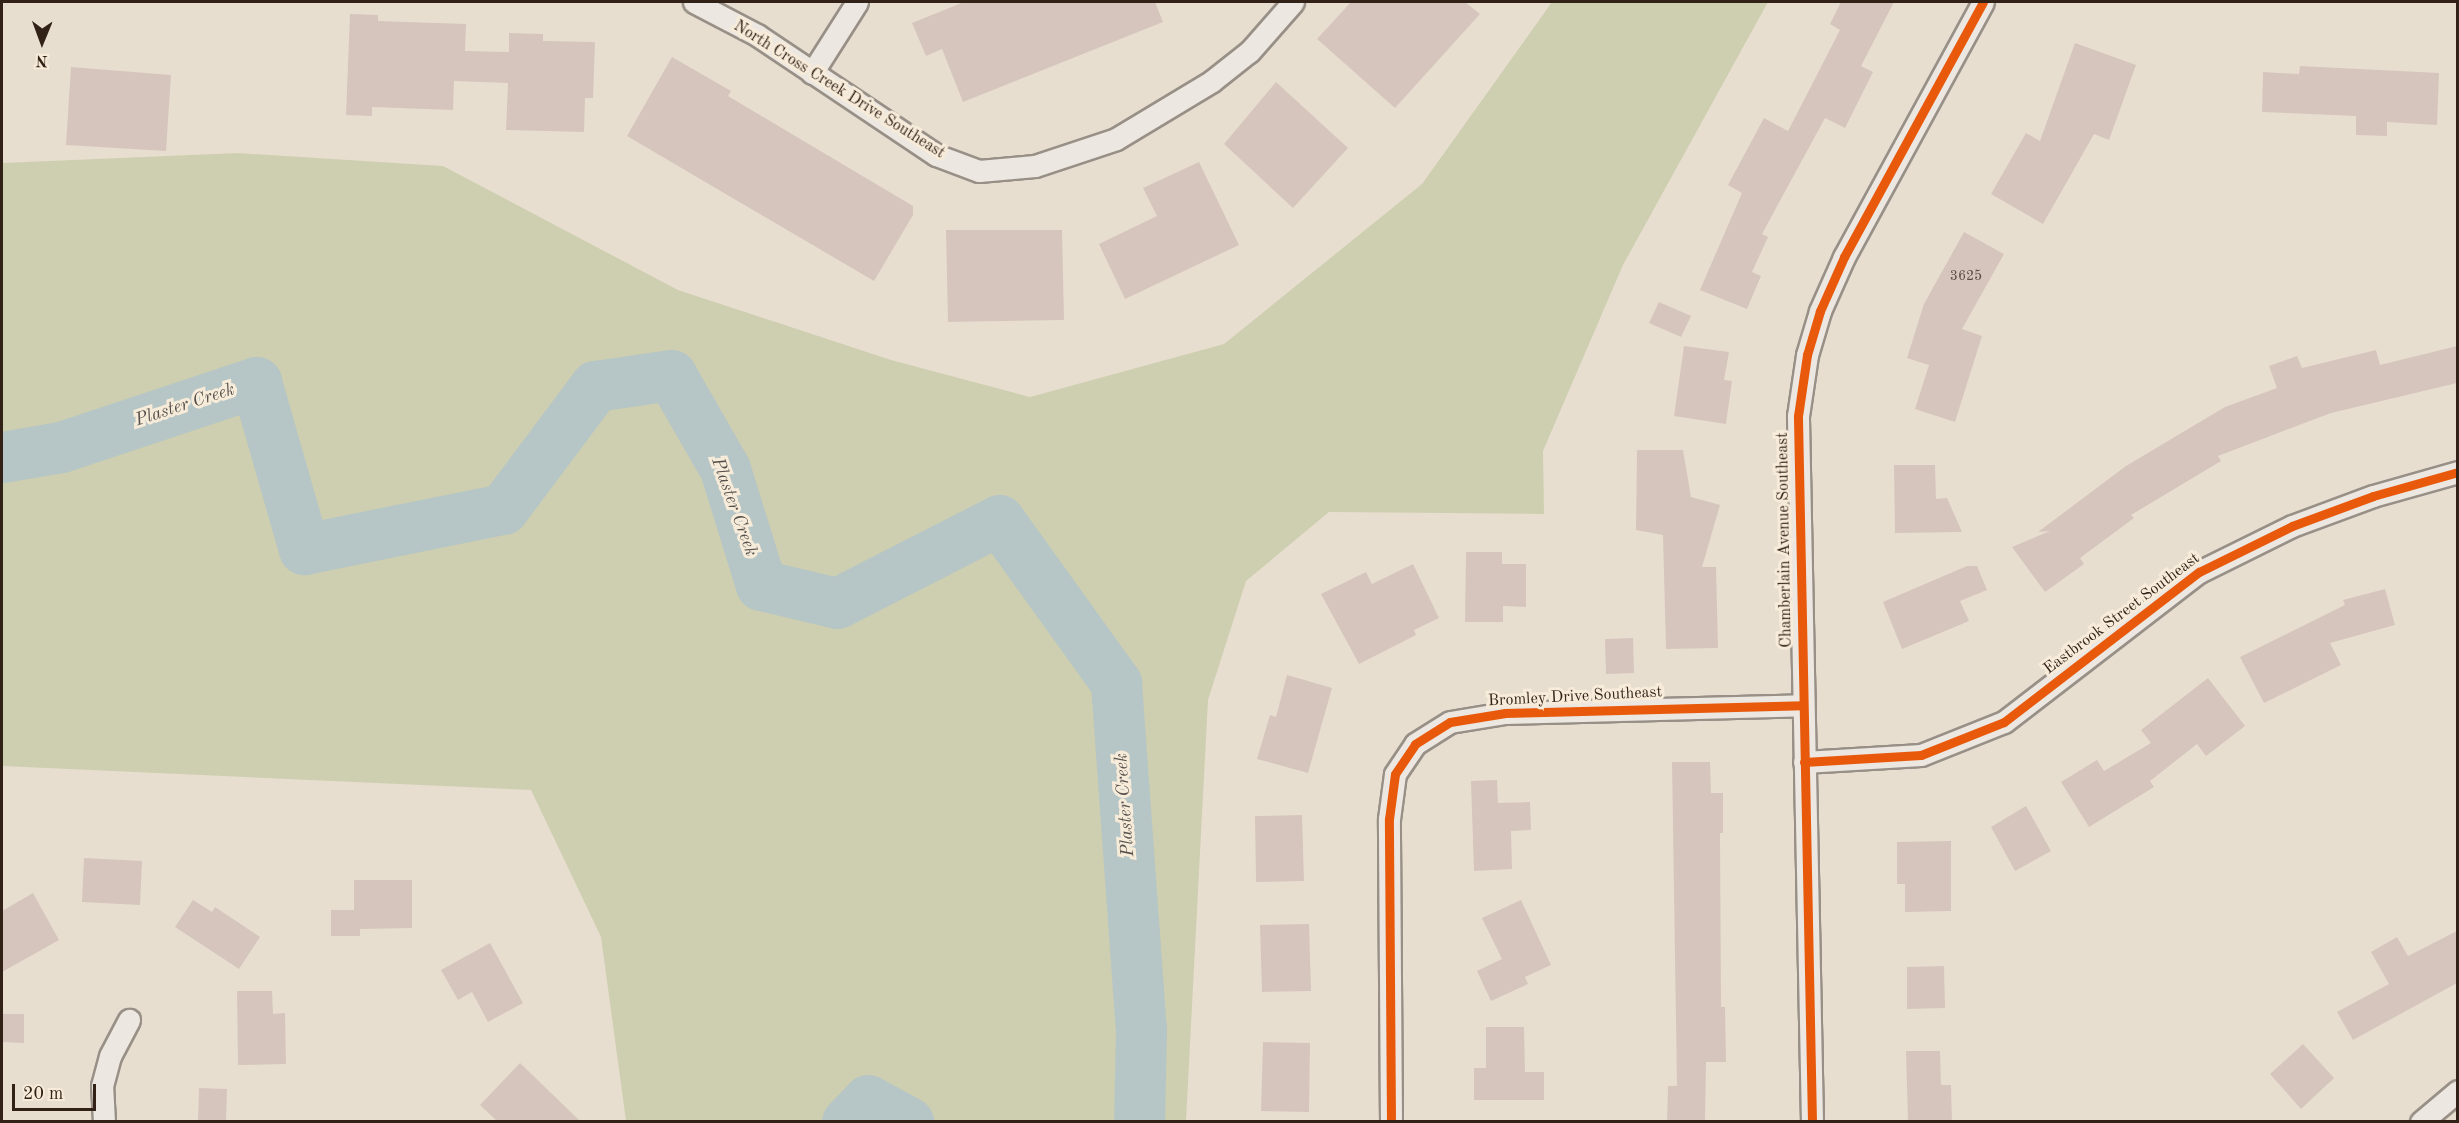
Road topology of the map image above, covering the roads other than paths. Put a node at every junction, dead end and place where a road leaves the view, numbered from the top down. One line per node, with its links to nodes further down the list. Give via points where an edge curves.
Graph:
1 (694, 2): 5 (street, North Cross Creek Drive Southeast, via 757,35)
2 (857, 2): 5 (street)
3 (1293, 2): 5 (street, North Cross Creek Drive Southeast, via 1250,51 1212,81 1116,139 1035,166 979,171 936,155)
4 (1983, 2): 7 (street, Chamberlain Avenue Southeast, via 1844,257 1820,311 1807,356 1796,462)
5 (812, 73)
6 (2457, 472): 8 (street, Eastbrook Street Southeast, via 2373,496 2292,526 2199,572 2004,722 1922,755)
7 (1803, 705): 8 (street, Chamberlain Avenue Southeast); 12 (street, Bromley Drive Southeast, via 1505,713 1450,722 1415,744 1395,774 1389,819)
8 (1804, 762): 13 (street, Chamberlain Avenue Southeast)
9 (129, 1020): 11 (street, via 110,1056 102,1086)
10 (2457, 1091): 14 (street)
11 (104, 1122)
12 (1391, 1122)
13 (1812, 1122)
14 (2421, 1122)

